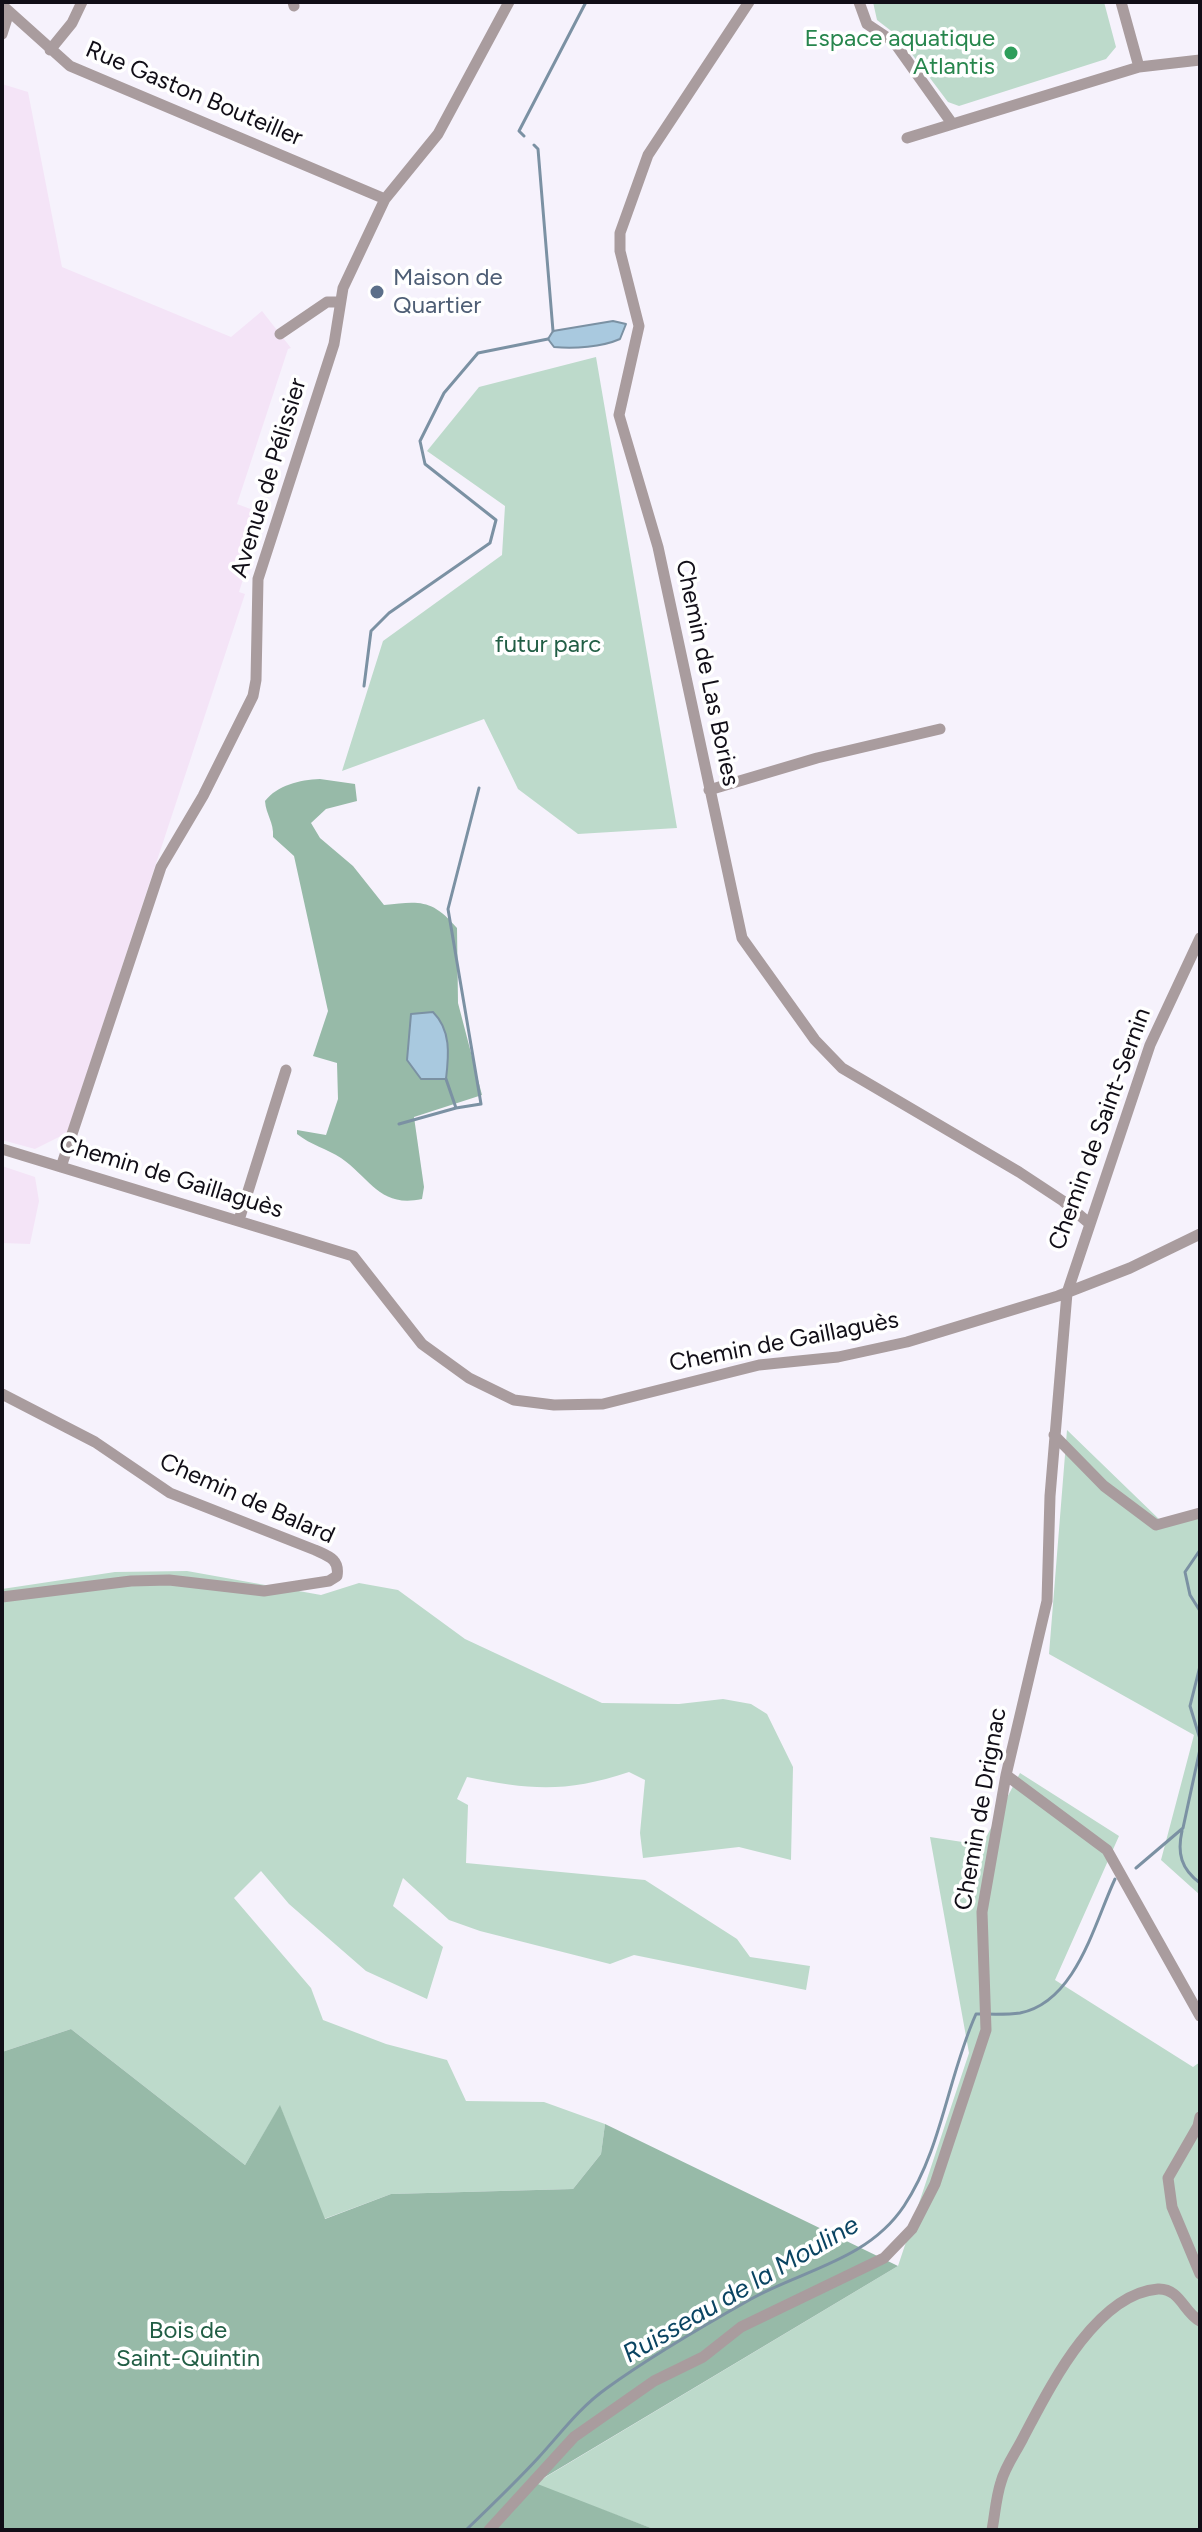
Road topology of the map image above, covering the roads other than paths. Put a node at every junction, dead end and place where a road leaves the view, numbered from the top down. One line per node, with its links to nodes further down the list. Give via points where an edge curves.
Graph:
1 (82, 2): 8 (street)
2 (509, 2): 13 (street, Avenue de Pélissier, via 438,134)
3 (749, 2): 17 (street, Chemin de Las Bories, via 648,155 620,233 639,326 619,415 658,547)
4 (859, 2): 11 (street, via 867,24 894,42)
5 (1121, 2): 10 (street)
6 (7, 7): 7 (street); 8 (street, Rue Gaston Bouteiller)
7 (2, 34)
8 (50, 50): 13 (street, Rue Gaston Bouteiller, via 70,66)
9 (1200, 60): 10 (street)
10 (1139, 67): 11 (street)
11 (951, 122): 12 (street)
12 (907, 138)
13 (385, 199): 14 (street, Avenue de Pélissier)
14 (338, 302): 15 (street, via 327,302); 21 (street, Avenue de Pélissier, via 334,344 258,579 253,696 161,867)
15 (280, 334)
16 (940, 729): 17 (street)
17 (709, 790): 23 (street, Chemin de Las Bories, via 742,938 815,1040 842,1068 1019,1172)
18 (1200, 938): 23 (street, Chemin de Saint-Sernin, via 1150,1045)
19 (286, 1070): 22 (street)
20 (2, 1149): 21 (street, Chemin de Gaillaguès)
21 (61, 1167): 22 (street, Chemin de Gaillaguès)
22 (239, 1220): 25 (street, Chemin de Gaillaguès, via 353,1256 422,1344 469,1378 514,1400 554,1405 603,1404 759,1365 838,1357 907,1342)
23 (1090, 1224): 25 (street, Chemin de Saint-Sernin)
24 (1200, 1234): 25 (street, Chemin de Gaillaguès)
25 (1067, 1293): 27 (street, Chemin de Drignac)
26 (2, 1394): 29 (street, Chemin de Balard, via 95,1442 170,1493 315,1550 334,1559 338,1568 329,1581 264,1591 169,1580)
27 (1054, 1435): 28 (street, via 1104,1486 1156,1525); 30 (street, Chemin de Drignac, via 1047,1601)
28 (1200, 1513)
29 (2, 1597)
30 (1006, 1775): 31 (street, via 1107,1850); 35 (street, Chemin de Drignac, via 982,1912 988,2016 935,2184 912,2229 884,2258 741,2327 703,2357 654,2381 574,2437)
31 (1200, 2016)
32 (1200, 2117): 33 (street, via 1168,2178 1172,2207)
33 (1200, 2274)
34 (1200, 2321): 36 (street, via 1179,2296 1161,2289 1132,2297 1105,2315 1067,2359 1038,2409 1001,2481)
35 (489, 2530)
36 (992, 2530)

